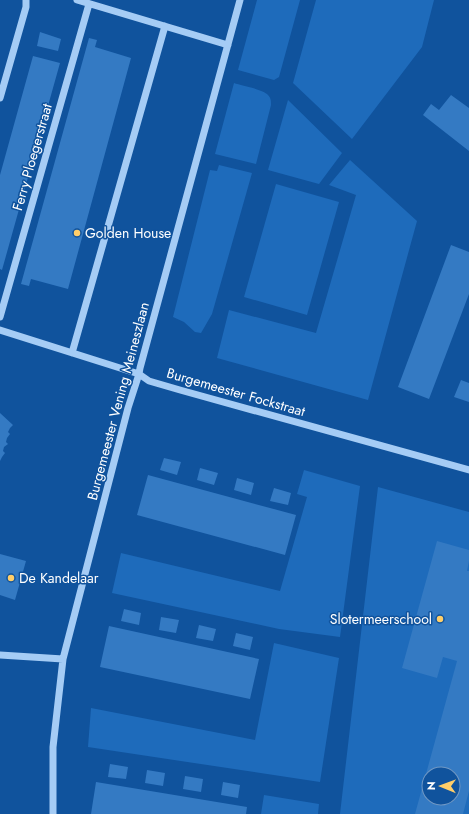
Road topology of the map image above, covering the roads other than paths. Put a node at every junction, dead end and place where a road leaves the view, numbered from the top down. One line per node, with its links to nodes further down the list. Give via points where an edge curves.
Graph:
1 (26, 0): 7 (street)
2 (77, 0): 4 (street)
3 (240, 0): 6 (street, Burgemeester Vening Meineszlaan)
4 (89, 4): 5 (street); 8 (street, Ferry Ploegerstraat)
5 (165, 26): 6 (street); 10 (street)
6 (228, 45): 11 (street, Burgemeester Vening Meineszlaan)
7 (0, 98)
8 (0, 318)
9 (0, 330): 10 (street, Burgemeester Fockstraat)
10 (72, 352): 11 (street, Burgemeester Fockstraat)
11 (139, 374): 12 (street, Burgemeester Fockstraat, via 148,381 196,395); 14 (street, Burgemeester Vening Meineszlaan)
12 (469, 470)
13 (0, 655): 14 (street)
14 (63, 659): 15 (street, Burgemeester Vening Meineszlaan, via 53,747)
15 (53, 814)

